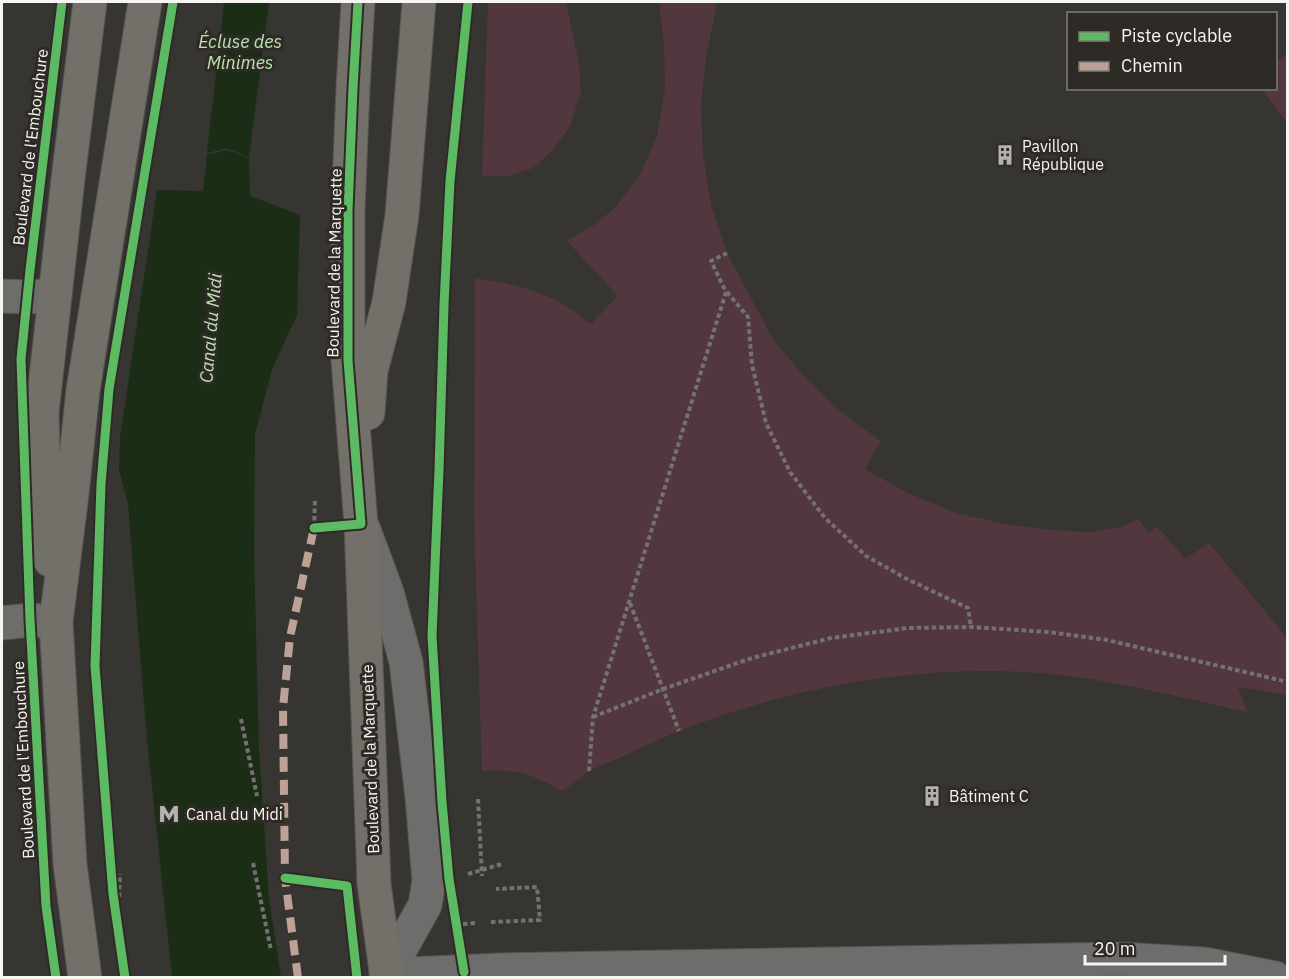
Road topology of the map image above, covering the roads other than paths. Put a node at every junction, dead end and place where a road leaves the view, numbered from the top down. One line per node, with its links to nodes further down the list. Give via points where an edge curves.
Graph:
1 (90, 2): 5 (main road)
2 (145, 2): 8 (main road, via 83,390)
3 (358, 2): 7 (main road, Boulevard de la Marquette, via 348,210 348,360)
4 (419, 2): 7 (main road, via 402,215 389,302 371,371)
5 (55, 295): 6 (street); 8 (main road, via 42,413 44,491)
6 (2, 296)
7 (362, 524): 10 (main road, Boulevard de la Marquette, via 374,884); 10 (street, via 387,592 406,662 429,881 425,905)
8 (56, 622): 9 (street); 11 (main road, via 70,864)
9 (2, 623)
10 (387, 976): 12 (street, via 500,970 1122,960 1204,964)
11 (85, 978)
12 (1275, 978)

